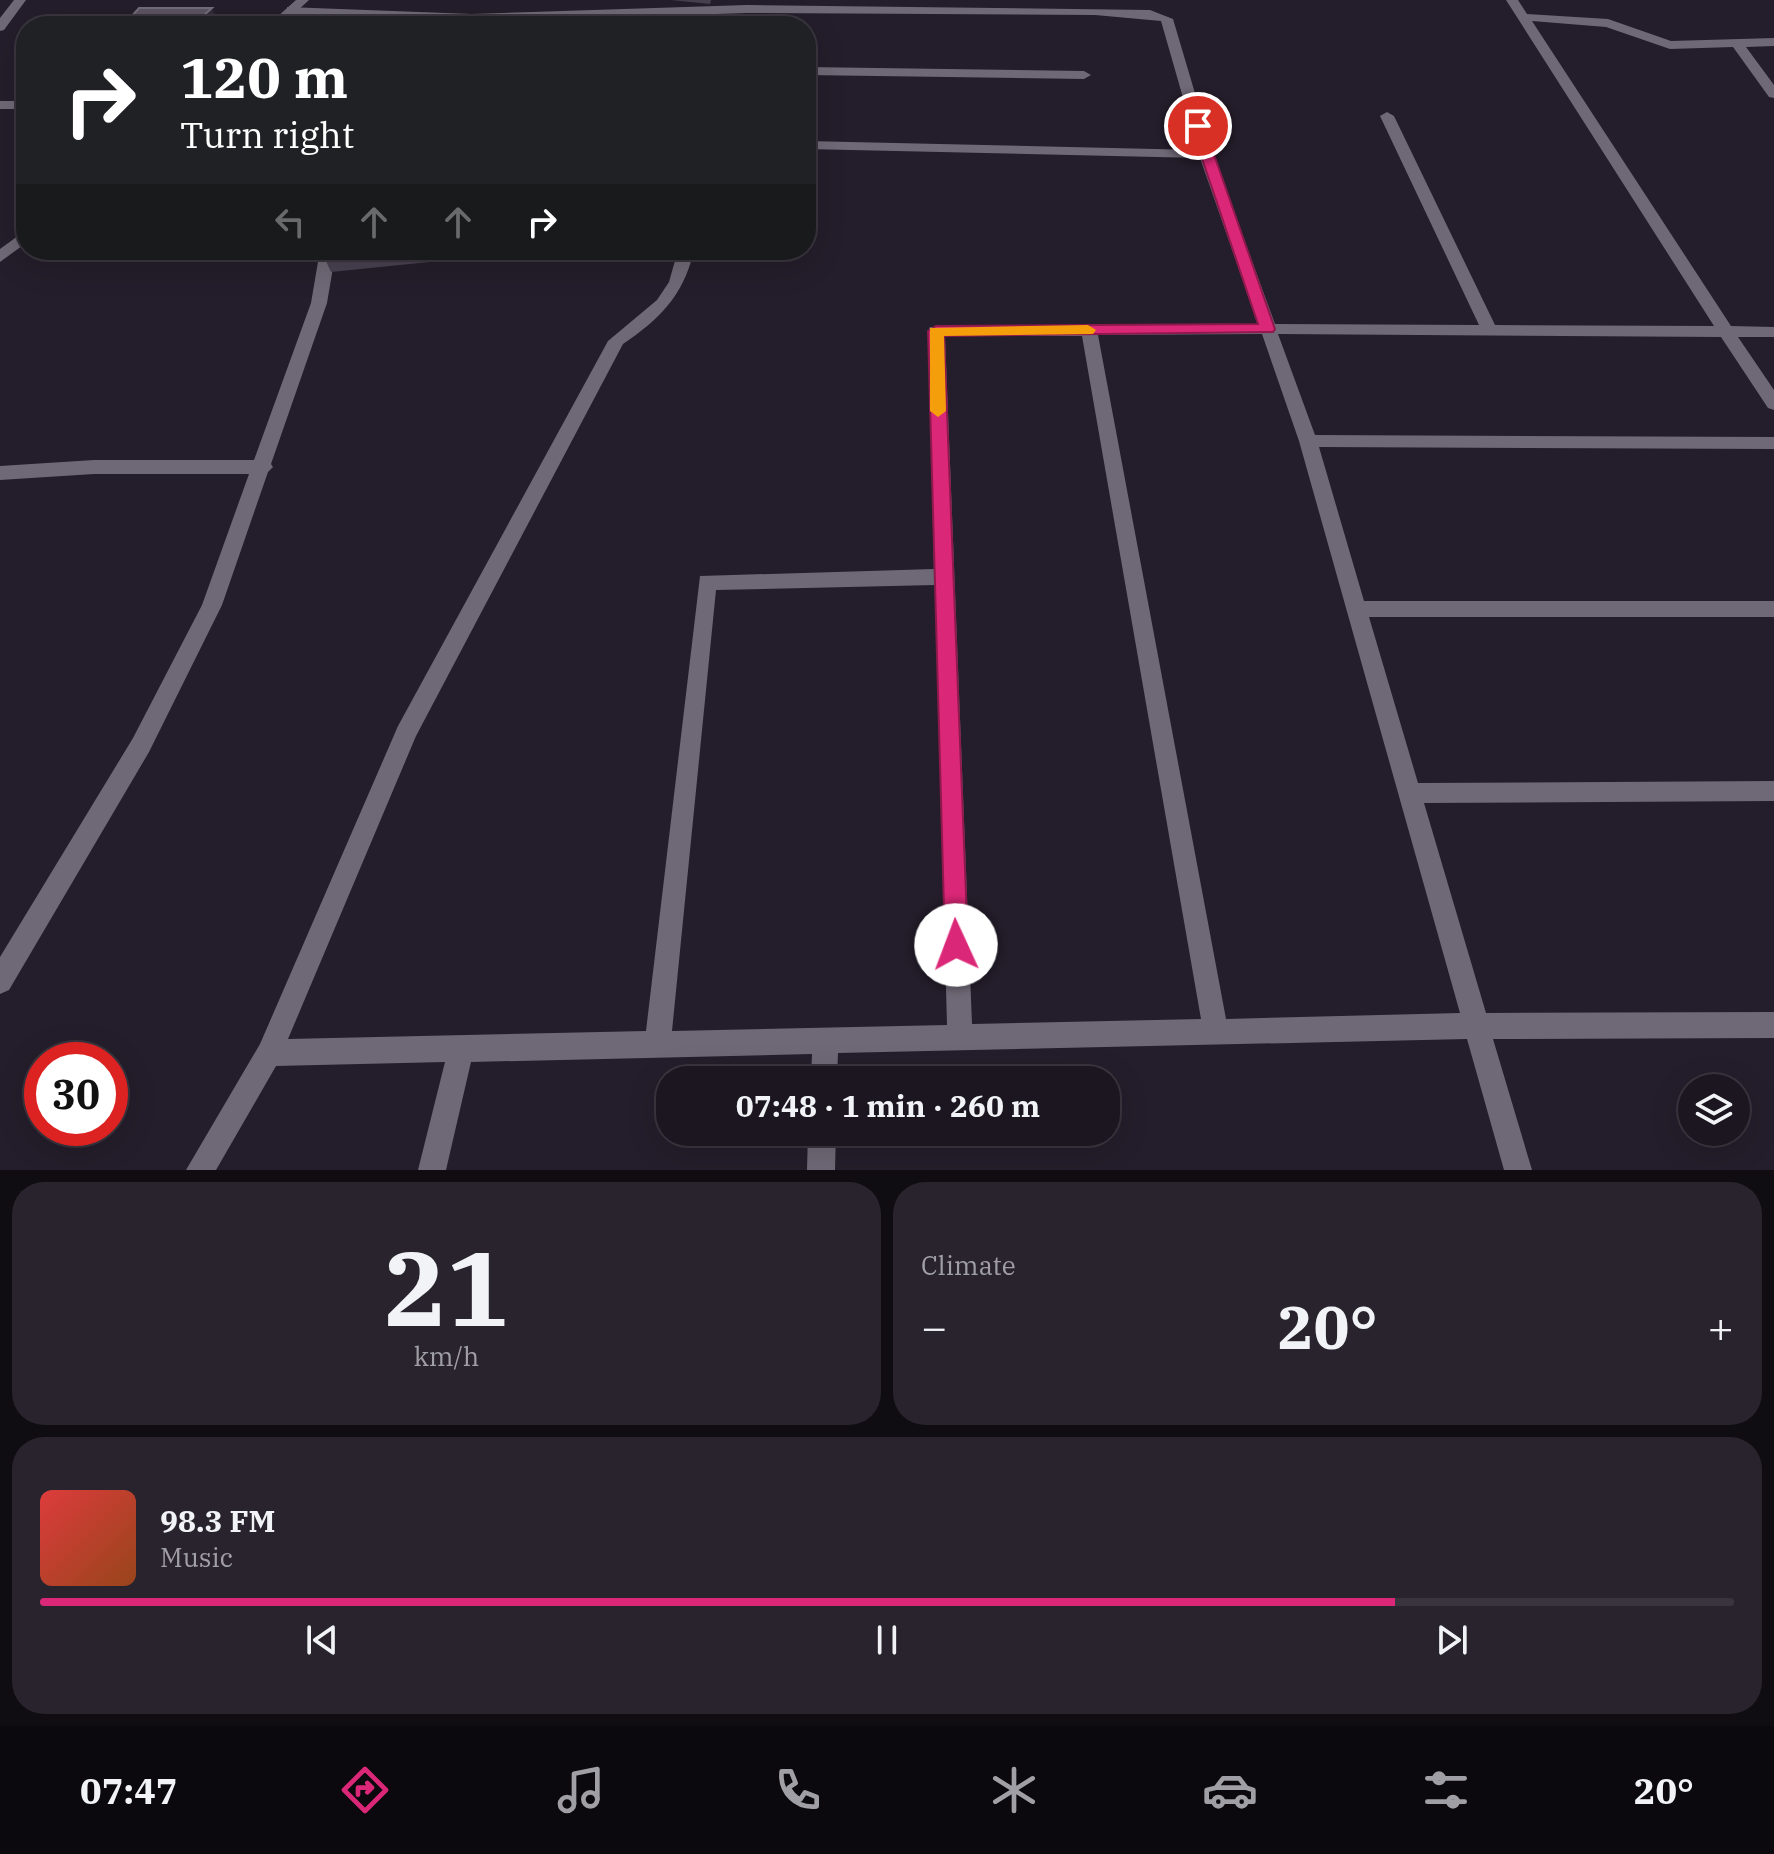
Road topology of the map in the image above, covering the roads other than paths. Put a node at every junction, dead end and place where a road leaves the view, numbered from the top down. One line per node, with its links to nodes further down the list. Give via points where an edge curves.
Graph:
1 (20, 0): 11 (street)
2 (1512, 0): 10 (street)
3 (297, 5): 8 (street)
4 (982, 5): 5 (street); 6 (street)
5 (1147, 7): 19 (street, via 1167,19)
6 (732, 12): 7 (street)
7 (619, 14): 9 (street)
8 (410, 16)
9 (582, 16)
10 (1522, 17): 13 (street, via 1608,23 1670,45); 27 (street)
11 (0, 27)
12 (1774, 42): 13 (street)
13 (1737, 43): 16 (street)
14 (816, 71): 15 (street)
15 (1084, 75)
16 (1774, 94)
17 (1387, 116): 25 (street)
18 (816, 145): 19 (street)
19 (1206, 154): 24 (street)
20 (16, 243): 21 (street)
21 (0, 257)
22 (326, 260): 32 (street, via 319,303)
23 (684, 260): 47 (street, via 668,302 616,341 406,733)
24 (1268, 329): 25 (street); 26 (street); 30 (street)
25 (1489, 329): 27 (street)
26 (1089, 330): 34 (street, via 936,331); 42 (street)
27 (1725, 330): 28 (street); 29 (street)
28 (1774, 332)
29 (1774, 404)
30 (1308, 441): 31 (street); 35 (street)
31 (1774, 443)
32 (264, 467): 33 (street); 39 (street, via 212,605 155,717)
33 (0, 473)
34 (944, 577): 43 (street); 45 (street, via 707,582)
35 (1356, 609): 36 (street); 38 (street)
36 (1774, 609)
37 (1774, 791): 38 (street)
38 (1407, 793): 41 (street)
39 (0, 981)
40 (1774, 1025): 41 (street)
41 (1473, 1026): 42 (street); 53 (street)
42 (1216, 1032): 43 (street)
43 (960, 1037): 44 (street)
44 (825, 1040): 45 (street); 48 (street)
45 (658, 1045): 46 (street)
46 (461, 1049): 47 (street); 51 (street)
47 (269, 1053): 50 (street)
48 (824, 1066)
49 (822, 1146): 52 (street)
50 (200, 1170)
51 (432, 1170)
52 (821, 1170)
53 (1518, 1170)

